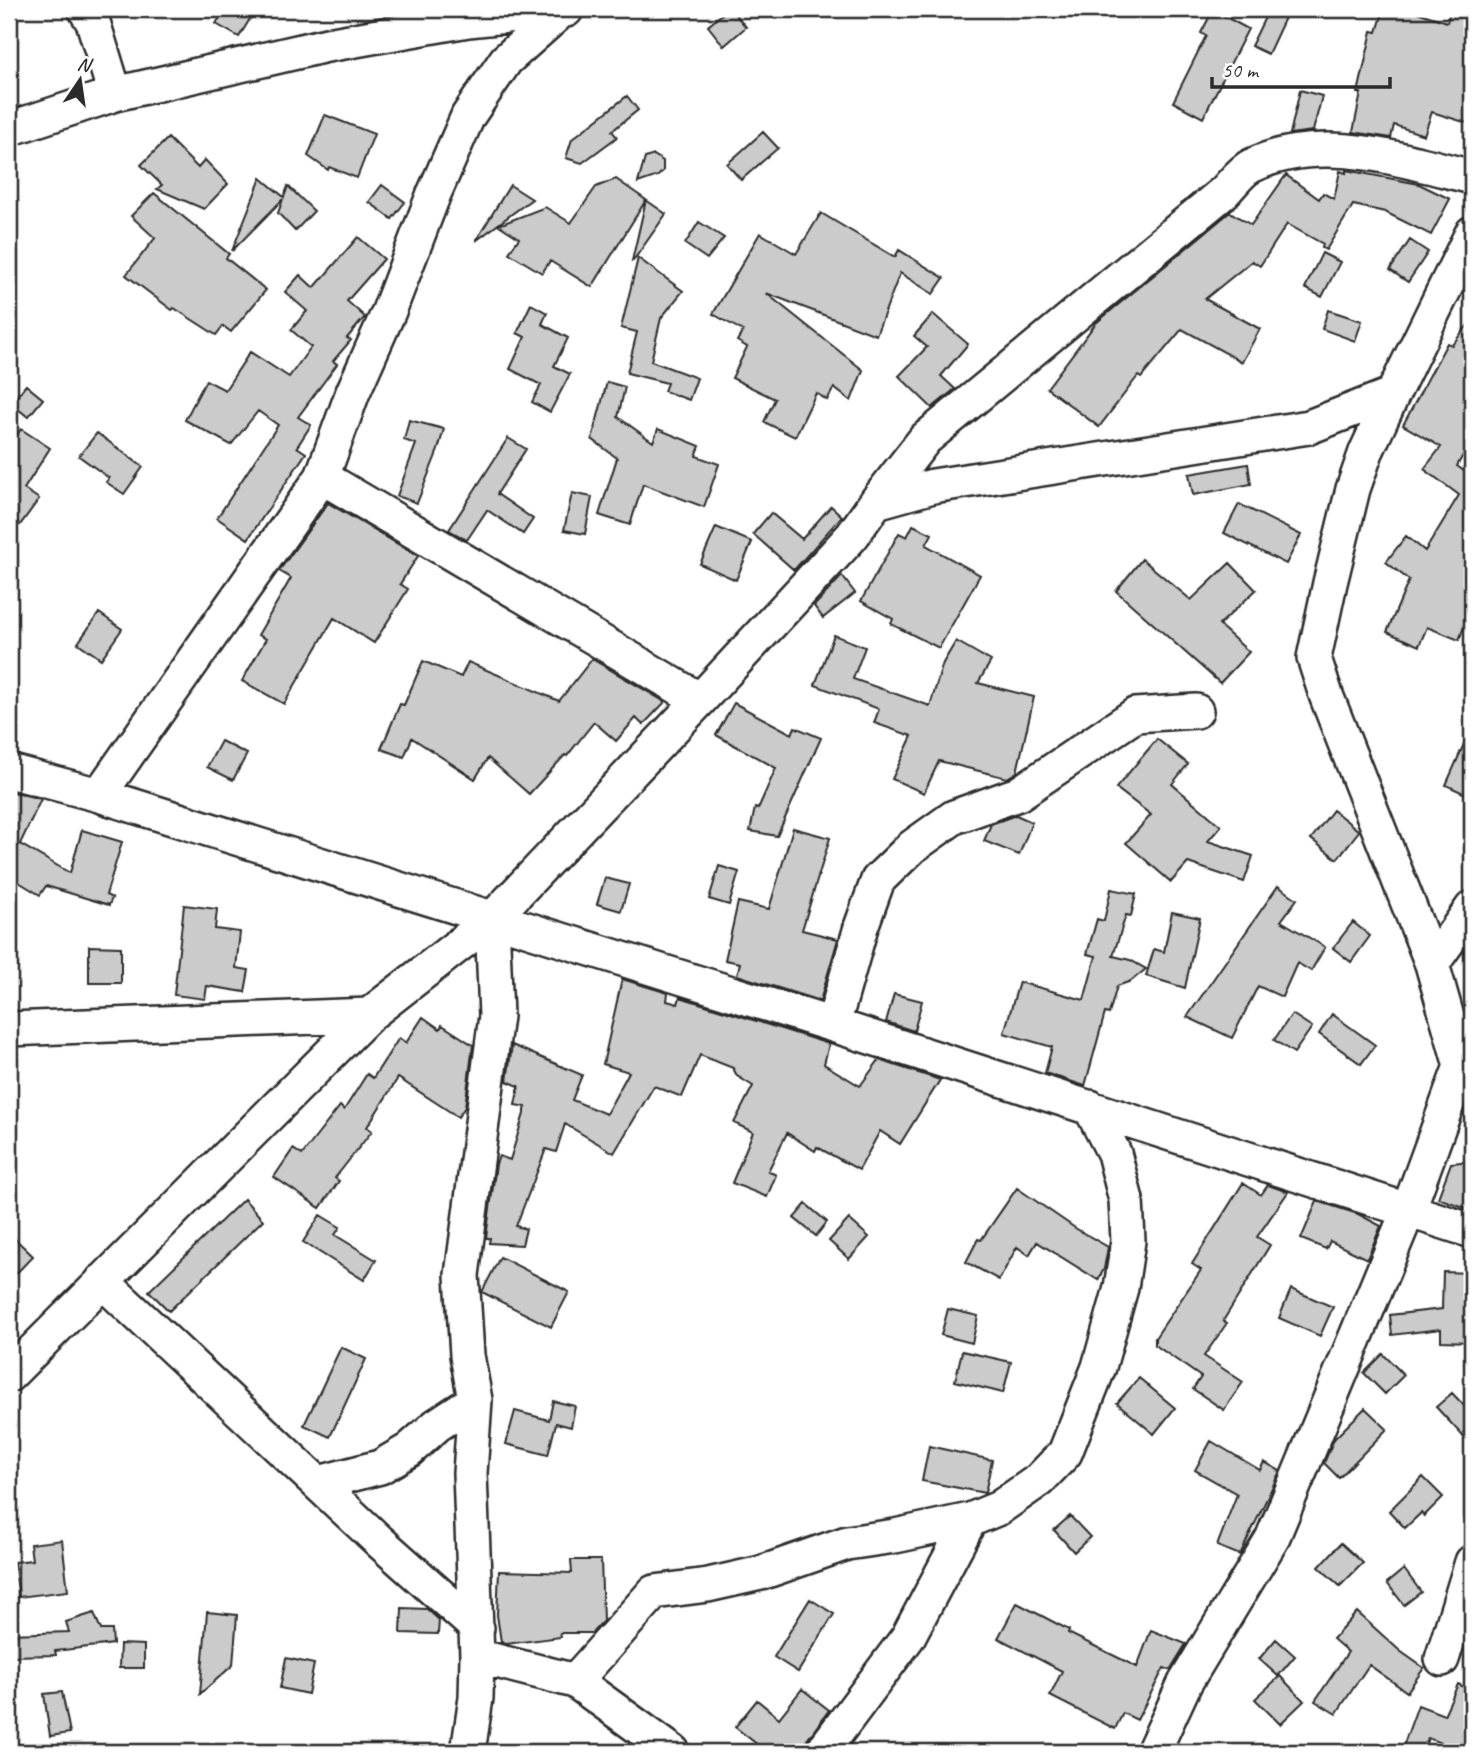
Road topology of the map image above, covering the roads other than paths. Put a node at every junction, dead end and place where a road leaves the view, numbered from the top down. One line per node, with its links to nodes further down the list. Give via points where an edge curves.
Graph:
1 (85, 9): 3 (street)
2 (564, 10): 3 (street, via 468,20 327,45); 8 (street, via 506,60 468,116)
3 (115, 94): 4 (street)
4 (9, 129)
5 (1472, 177): 9 (street, via 1384,156 1323,149 1280,155 1248,167 1224,192 925,439)
6 (1472, 233): 7 (street)
7 (1393, 394): 9 (street, via 1310,427 933,486); 16 (street, via 1353,489 1314,658)
8 (322, 477): 10 (street); 13 (street)
9 (876, 502): 10 (street, via 852,536)
10 (700, 700): 15 (street)
11 (1196, 711): 18 (street, via 1135,715 1018,794 954,817 912,847 878,880)
12 (9, 771): 13 (street)
13 (99, 795): 15 (street)
14 (1472, 908): 16 (street)
15 (492, 919): 17 (street); 18 (street); 26 (street, via 496,1016 462,1275)
16 (1432, 964): 20 (street)
17 (369, 1015): 19 (street); 24 (street)
18 (833, 1025): 21 (street)
19 (9, 1029)
20 (1467, 1076): 22 (street)
21 (1090, 1107): 22 (street); 28 (street, via 1114,1153 1126,1200 1128,1241 1121,1288 1099,1367 1065,1452 1039,1480 999,1508)
22 (1408, 1211): 23 (street); 36 (street, via 1272,1539 1185,1683)
23 (1472, 1231)
24 (102, 1281): 25 (street); 27 (street)
25 (9, 1375)
26 (475, 1400): 27 (street, via 380,1467); 30 (street, via 470,1473)
27 (319, 1483): 30 (street)
28 (970, 1520): 32 (street, via 847,1543 761,1573 654,1592); 35 (street, via 908,1637)
29 (1472, 1562): 31 (street)
30 (477, 1642): 32 (street); 33 (street, via 476,1698)
31 (1442, 1659)
32 (575, 1681): 34 (street)
33 (468, 1752)
34 (673, 1752)
35 (822, 1752)
36 (1153, 1752)

